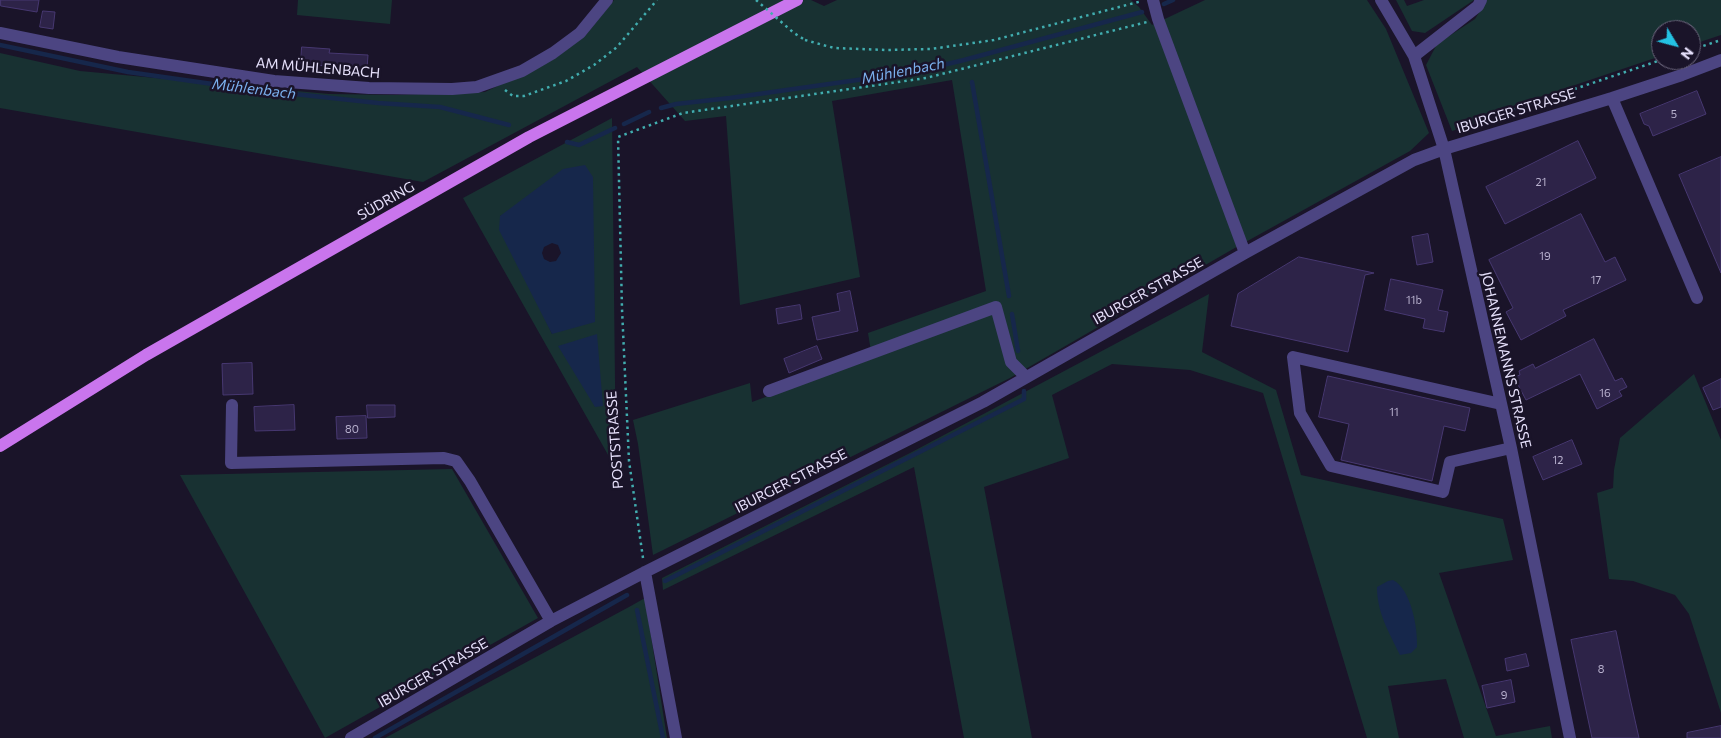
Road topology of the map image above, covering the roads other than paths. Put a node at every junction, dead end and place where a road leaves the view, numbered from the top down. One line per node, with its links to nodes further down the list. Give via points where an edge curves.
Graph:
1 (607, 0): 6 (street, AM MÜHLENBACH, via 580,33 522,71 498,81 452,89 369,88 274,81 118,57)
2 (797, 0): 17 (main road, SÜDRING, via 529,137 146,355)
3 (1153, 0): 11 (street)
4 (1382, 0): 7 (street, JOHANNEMANNS STRASSE)
5 (1481, 0): 7 (street, via 1478,6)
6 (0, 33)
7 (1414, 56): 10 (street, JOHANNEMANNS STRASSE)
8 (1721, 60): 9 (street, IBURGER STRASSE)
9 (1612, 98): 10 (street, IBURGER STRASSE); 12 (street)
10 (1444, 149): 11 (street, IBURGER STRASSE, via 1414,160); 15 (street, JOHANNEMANNS STRASSE)
11 (1245, 253): 13 (street, IBURGER STRASSE)
12 (1697, 298)
13 (1026, 377): 14 (street, via 1011,362 996,307); 19 (street, IBURGER STRASSE)
14 (769, 391)
15 (1501, 404): 18 (street, JOHANNEMANNS STRASSE); 18 (street, via 1293,357 1300,413 1331,466 1443,492 1450,462)
16 (232, 405): 20 (street, via 231,463 444,458 456,461)
17 (0, 446)
18 (1511, 448): 23 (street, JOHANNEMANNS STRASSE)
19 (645, 572): 20 (street, IBURGER STRASSE); 22 (street)
20 (551, 621): 21 (street, IBURGER STRASSE)
21 (351, 738)
22 (676, 738)
23 (1570, 738)

